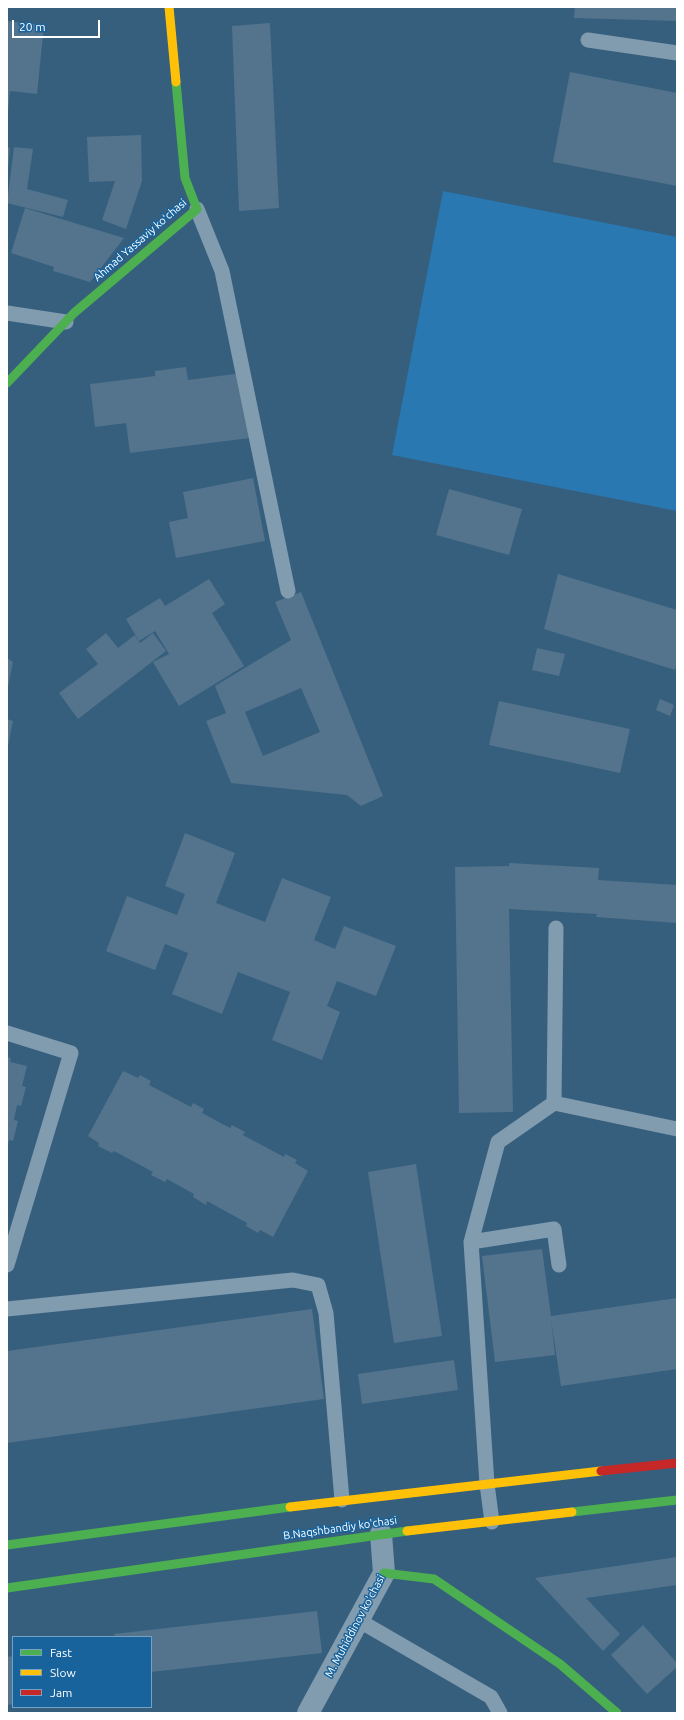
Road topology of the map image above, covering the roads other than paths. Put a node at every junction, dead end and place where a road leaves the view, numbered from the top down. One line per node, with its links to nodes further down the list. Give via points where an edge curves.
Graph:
1 (169, 7): 4 (main road, Ahmad Yassaviy koʻchasi, via 185,178)
2 (588, 40): 3 (lane)
3 (677, 53)
4 (197, 209): 6 (main road, Ahmad Yassaviy koʻchasi); 8 (lane, via 222,271)
5 (7, 313): 6 (lane)
6 (66, 322): 7 (main road, Ahmad Yassaviy koʻchasi)
7 (7, 383)
8 (288, 591)
9 (556, 928): 11 (lane)
10 (7, 1033): 14 (lane, via 71,1053)
11 (554, 1103): 12 (lane); 13 (lane, via 498,1142)
12 (677, 1129)
13 (471, 1242): 15 (lane, via 554,1229); 18 (lane)
14 (7, 1265)
15 (559, 1265)
16 (7, 1309): 19 (lane, via 293,1280 318,1285 326,1313)
17 (677, 1463): 18 (main road)
18 (487, 1484): 19 (main road); 21 (lane)
19 (342, 1500): 23 (main road)
20 (677, 1500): 21 (main road, B.Naqshbandiy ko'chasi)
21 (492, 1522): 22 (main road, B.Naqshbandiy ko'chasi)
22 (381, 1534): 24 (street, M. Muhiddinov ko'chasi); 25 (main road, B.Naqshbandiy ko'chasi)
23 (7, 1545)
24 (384, 1573): 26 (street, M. Muhiddinov ko'chasi); 29 (main road, via 434,1579 560,1664)
25 (7, 1588)
26 (358, 1620): 27 (street, M. Muhiddinov ko'chasi); 28 (lane, via 491,1697)
27 (308, 1713)
28 (500, 1713)
29 (617, 1713)

